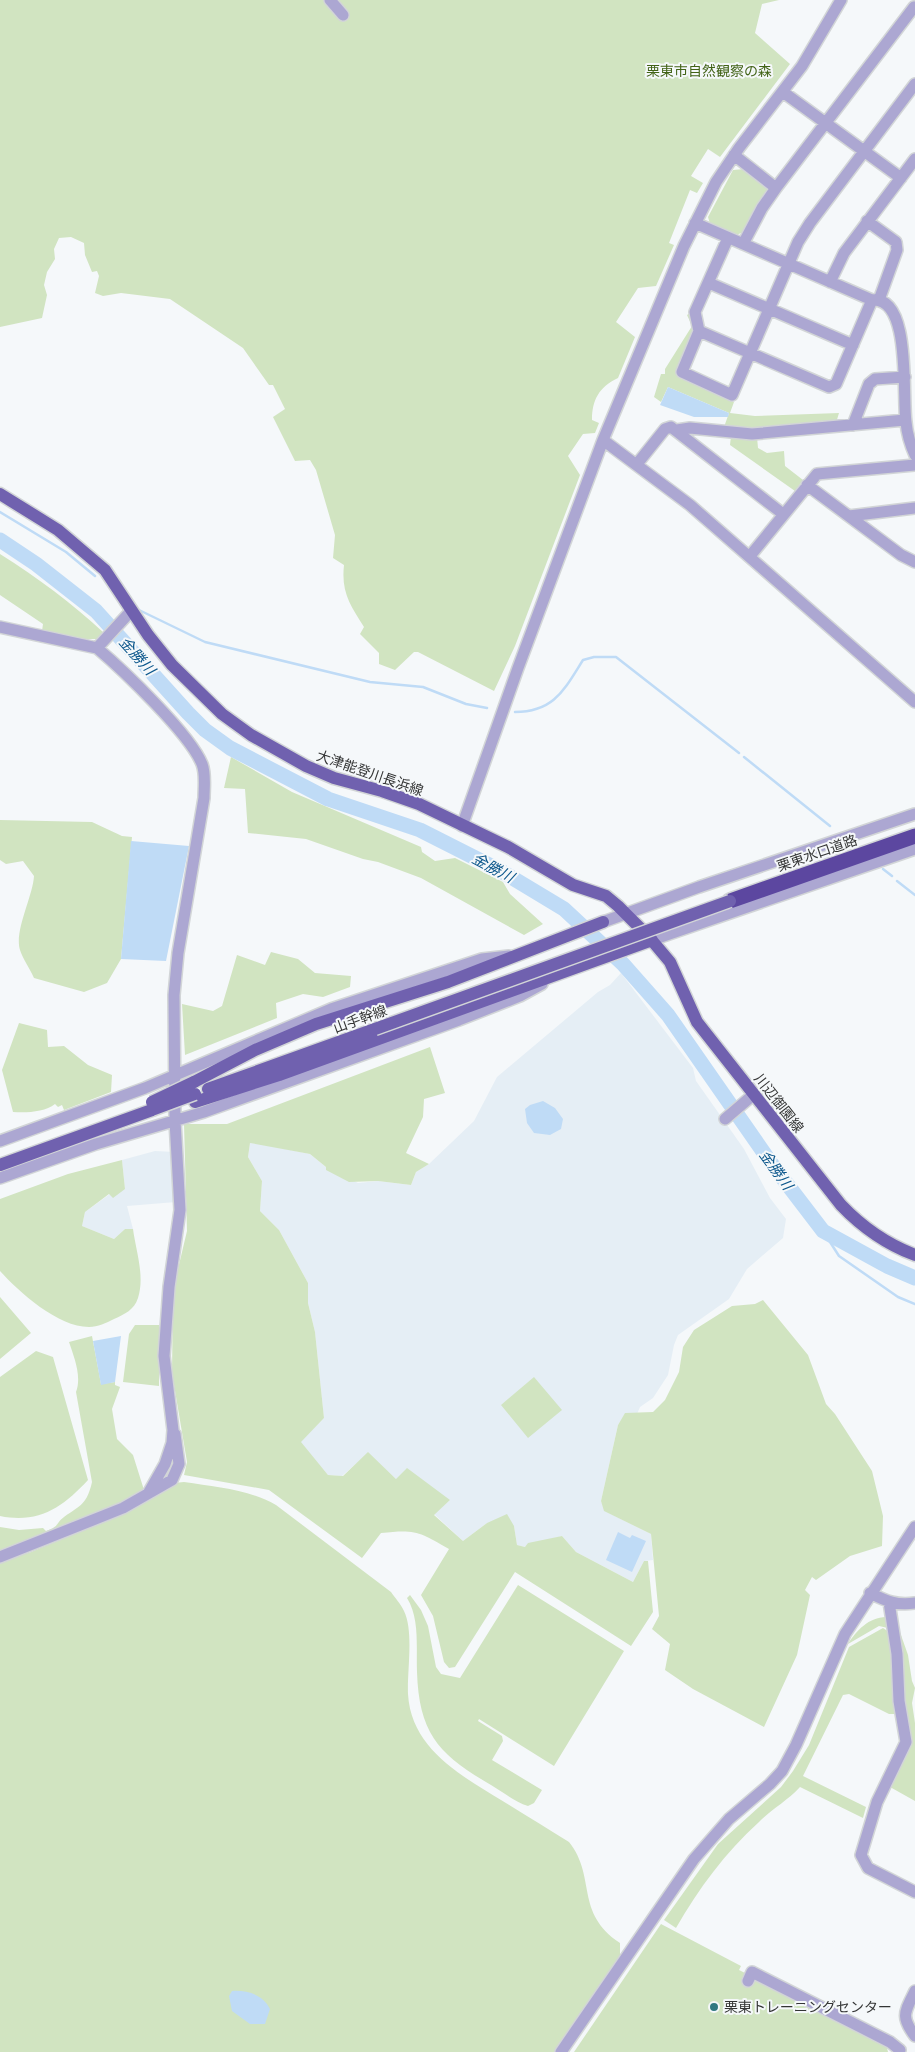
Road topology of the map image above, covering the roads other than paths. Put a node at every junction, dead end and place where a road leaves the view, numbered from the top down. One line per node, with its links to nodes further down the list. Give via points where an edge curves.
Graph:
1 (330, 0): 4 (street)
2 (842, 0): 6 (street)
3 (912, 5): 7 (street)
4 (343, 15)
5 (915, 84): 8 (street)
6 (783, 92): 7 (street); 9 (street)
7 (825, 123): 8 (street); 12 (street)
8 (864, 150): 11 (street); 17 (street, via 810,223)
9 (734, 155): 12 (street); 14 (street)
10 (915, 159): 11 (street)
11 (901, 178): 13 (street)
12 (776, 188): 16 (street)
13 (868, 221): 18 (street, via 844,253); 20 (street, via 896,242 896,250)
14 (695, 223): 15 (street); 29 (street)
15 (728, 238): 16 (street); 19 (street)
16 (743, 244): 17 (street)
17 (788, 264): 18 (street); 21 (street)
18 (830, 282): 20 (street)
19 (709, 283): 21 (street); 22 (street, via 695,312)
20 (876, 300): 23 (street); 25 (street, via 892,307 903,351)
21 (768, 309): 23 (street); 24 (street)
22 (699, 331): 24 (street); 24 (street, via 682,372 732,395)
23 (853, 345): 24 (street, via 836,384 829,387)
24 (750, 353)
25 (905, 377): 26 (street); 27 (street, via 875,379 869,384)
26 (905, 420): 27 (street); 30 (street)
27 (853, 425): 28 (street, via 752,434 690,428)
28 (677, 430): 31 (street, via 664,428); 36 (street)
29 (603, 440): 31 (street); 45 (street)
30 (915, 455)
31 (637, 464): 38 (street)
32 (915, 465): 33 (street, via 817,474)
33 (807, 485): 36 (street); 37 (street)
34 (0, 494): 40 (main road, 大津能登川長浜線, via 77,544 105,570 117,586)
35 (915, 508): 37 (street)
36 (784, 514): 38 (street)
37 (849, 516): 39 (street)
38 (750, 556): 43 (street)
39 (915, 562)
40 (129, 613): 42 (street); 45 (main road, 大津能登川長浜線, via 192,686 251,735 306,766 334,778 403,798)
41 (0, 627): 42 (street)
42 (100, 645): 54 (street, via 179,730 202,764 204,798 174,995)
43 (915, 702)
44 (915, 814): 49 (street)
45 (462, 826): 49 (main road, 大津能登川長浜線, via 536,862 572,885 606,896)
46 (915, 836): 48 (highway, 栗東水口道路)
47 (915, 849): 51 (street)
48 (730, 901): 55 (main road, 山手幹線, bridge)
49 (626, 913): 50 (street); 51 (main road, 大津能登川長浜線)
50 (603, 922): 52 (main road)
51 (652, 940): 53 (main road); 56 (main road, 川辺御園線, via 670,962 697,1022)
52 (518, 955): 54 (street, via 482,959 331,1008); 55 (main road, via 448,982 316,1024 255,1050)
53 (561, 974): 55 (main road, via 279,1075); 59 (street, via 520,996 459,1020)
54 (176, 1075): 59 (street); 60 (street)
55 (194, 1093): 57 (main road, 山手幹線, bridge)
56 (753, 1095): 58 (street); 64 (main road, 川辺御園線, via 855,1221 892,1246)
57 (152, 1109): 61 (main road); 61 (main road, 山手幹線)
58 (725, 1119)
59 (175, 1121): 63 (street, via 96,1144); 66 (street, via 180,1210 169,1287 164,1356 172,1430 172,1443 165,1464 149,1492 124,1508)
60 (0, 1141)
61 (60, 1143): 62 (main road, 山手幹線)
62 (0, 1165)
63 (0, 1178)
64 (915, 1255)
65 (915, 1527): 67 (street)
66 (0, 1557)
67 (870, 1593): 68 (street); 75 (street, via 840,1644 782,1771 728,1820 694,1859)
68 (889, 1602): 69 (street, via 903,1606); 70 (street, via 906,1742 877,1802 861,1855 868,1868)
69 (915, 1603)
70 (915, 1892)
71 (748, 1981): 74 (street, via 752,1972 890,2042)
72 (915, 1991): 73 (street, via 904,2017)
73 (915, 2037): 74 (street)
74 (899, 2051)
75 (561, 2052)

